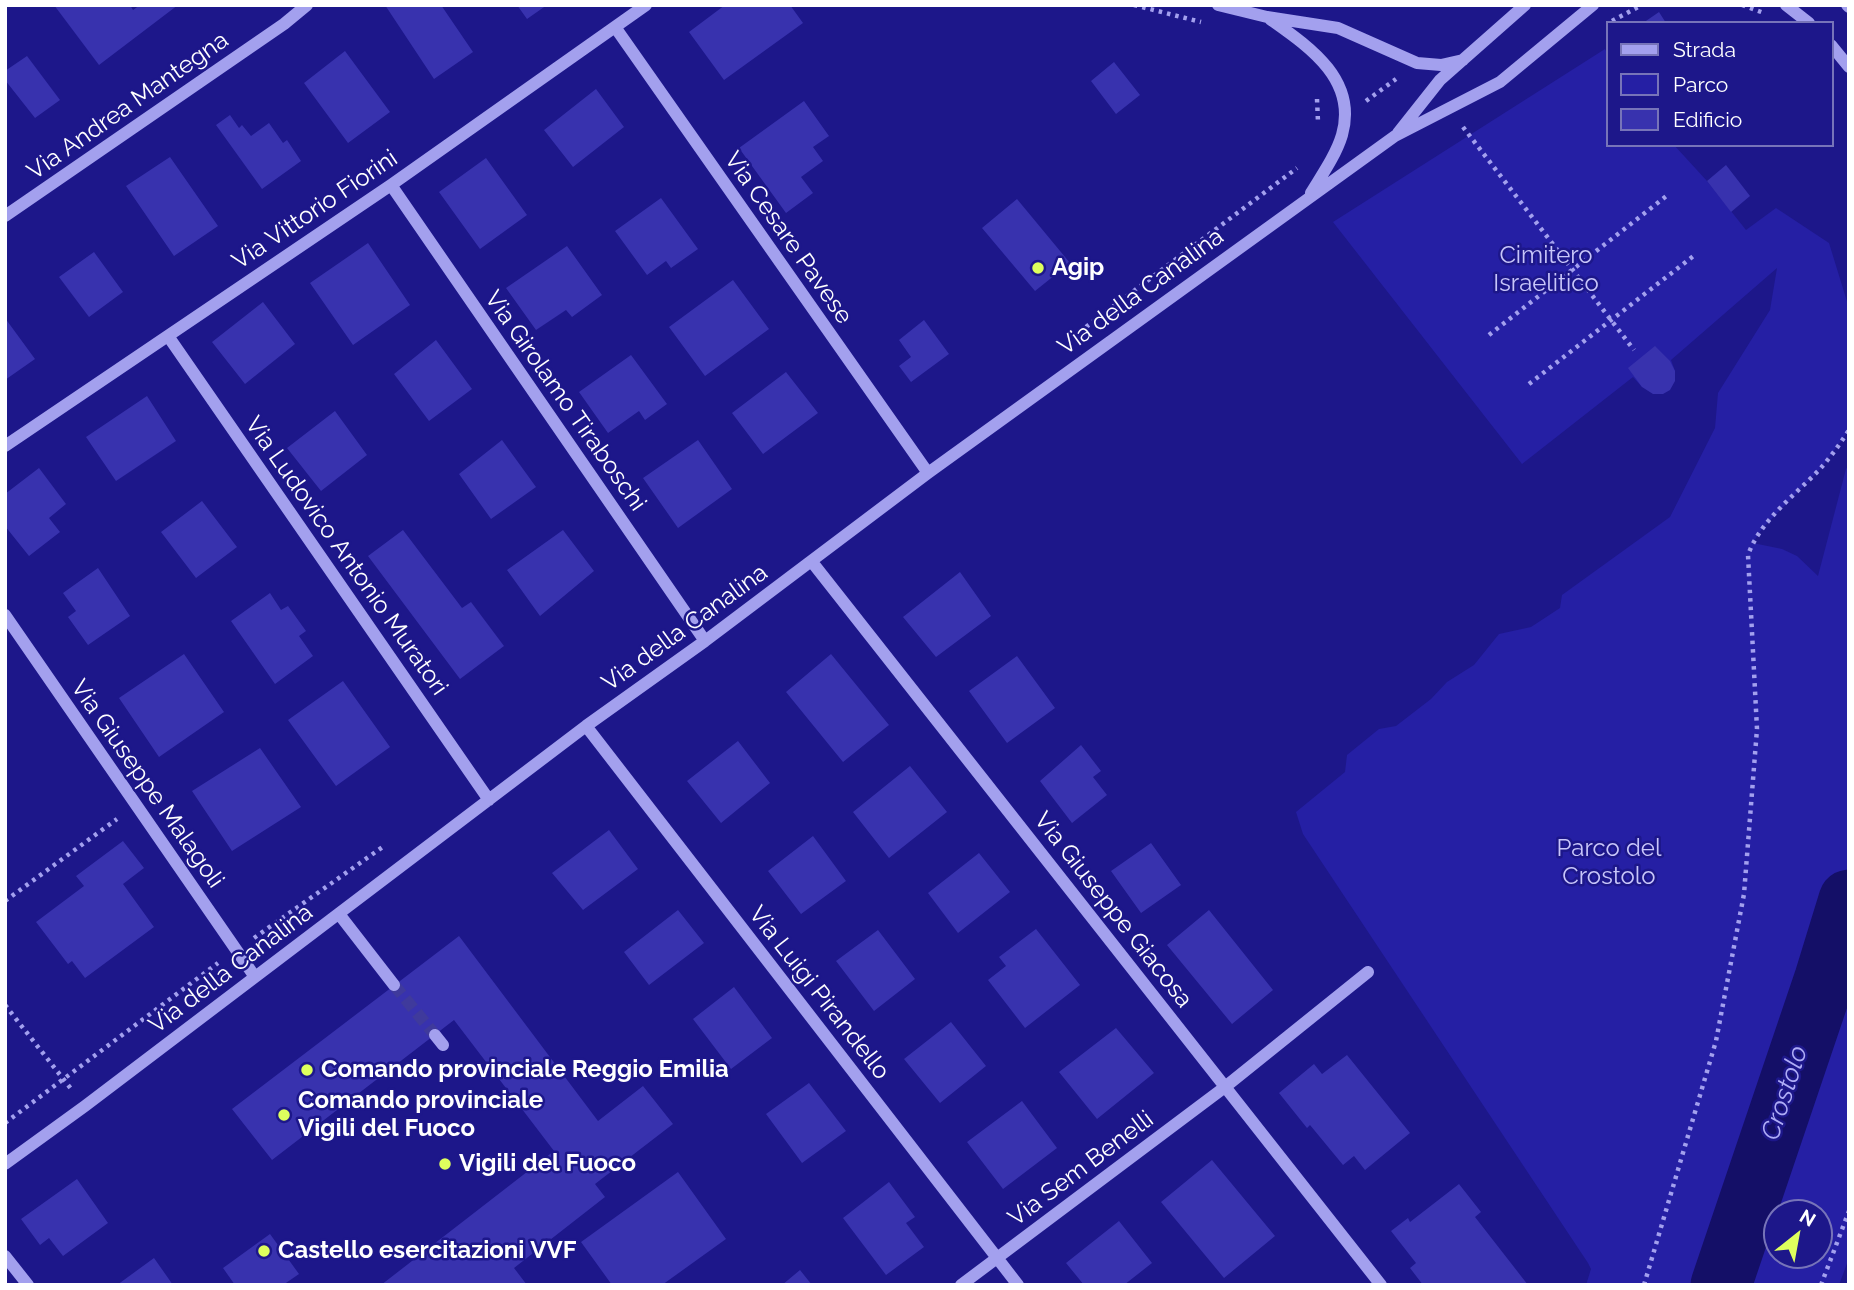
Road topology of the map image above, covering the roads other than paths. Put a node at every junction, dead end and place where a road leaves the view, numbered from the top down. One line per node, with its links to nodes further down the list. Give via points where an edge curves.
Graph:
1 (307, 5): 16 (street, Via Andrea Mantegna)
2 (646, 5): 9 (street, Via Vittorio Fiorini)
3 (1218, 5): 7 (street)
4 (1525, 5): 11 (street, Via della Canalina)
5 (1593, 5): 13 (street, Via della Canalina, via 1500,82)
6 (1786, 5): 8 (street)
7 (1267, 17): 11 (street, via 1338,29 1417,63 1441,65); 15 (street, via 1327,65 1342,102 1342,134)
8 (1806, 21)
9 (615, 27): 14 (street, Via Vittorio Fiorini); 19 (street, Via Cesare Pavese)
10 (1833, 47): 12 (street)
11 (1463, 60): 13 (street, Via della Canalina, via 1440,80)
12 (1849, 67)
13 (1395, 136): 15 (street, Via della Canalina)
14 (391, 185): 17 (street, Via Vittorio Fiorini); 22 (street, Via Girolamo Tiraboschi)
15 (1309, 197): 19 (street, Via della Canalina)
16 (5, 216)
17 (168, 336): 18 (street, Via Vittorio Fiorini); 24 (street, Via Ludovico Antonio Muratori)
18 (5, 446)
19 (928, 473): 20 (street, Via della Canalina)
20 (812, 562): 22 (street, Via della Canalina); 29 (street, Via Giuseppe Giacosa)
21 (5, 615): 27 (street, Via Giuseppe Malagoli)
22 (705, 641): 23 (street, Via della Canalina)
23 (586, 726): 24 (street, Via della Canalina); 32 (street, Via Luigi Pirandello)
24 (489, 800): 25 (street, Via della Canalina)
25 (339, 914): 27 (street, Via della Canalina); 28 (street)
26 (1368, 972): 29 (street, Via Sem Benelli)
27 (255, 977): 30 (street, Via della Canalina)
28 (394, 985)
29 (1226, 1087): 32 (street, Via Sem Benelli); 36 (street, Via Giuseppe Giacosa)
30 (5, 1164)
31 (5, 1256): 33 (street)
32 (997, 1257): 34 (street, Via Sem Benelli); 35 (street, Via Luigi Pirandello)
33 (28, 1285)
34 (961, 1285)
35 (1018, 1285)
36 (1381, 1285)

